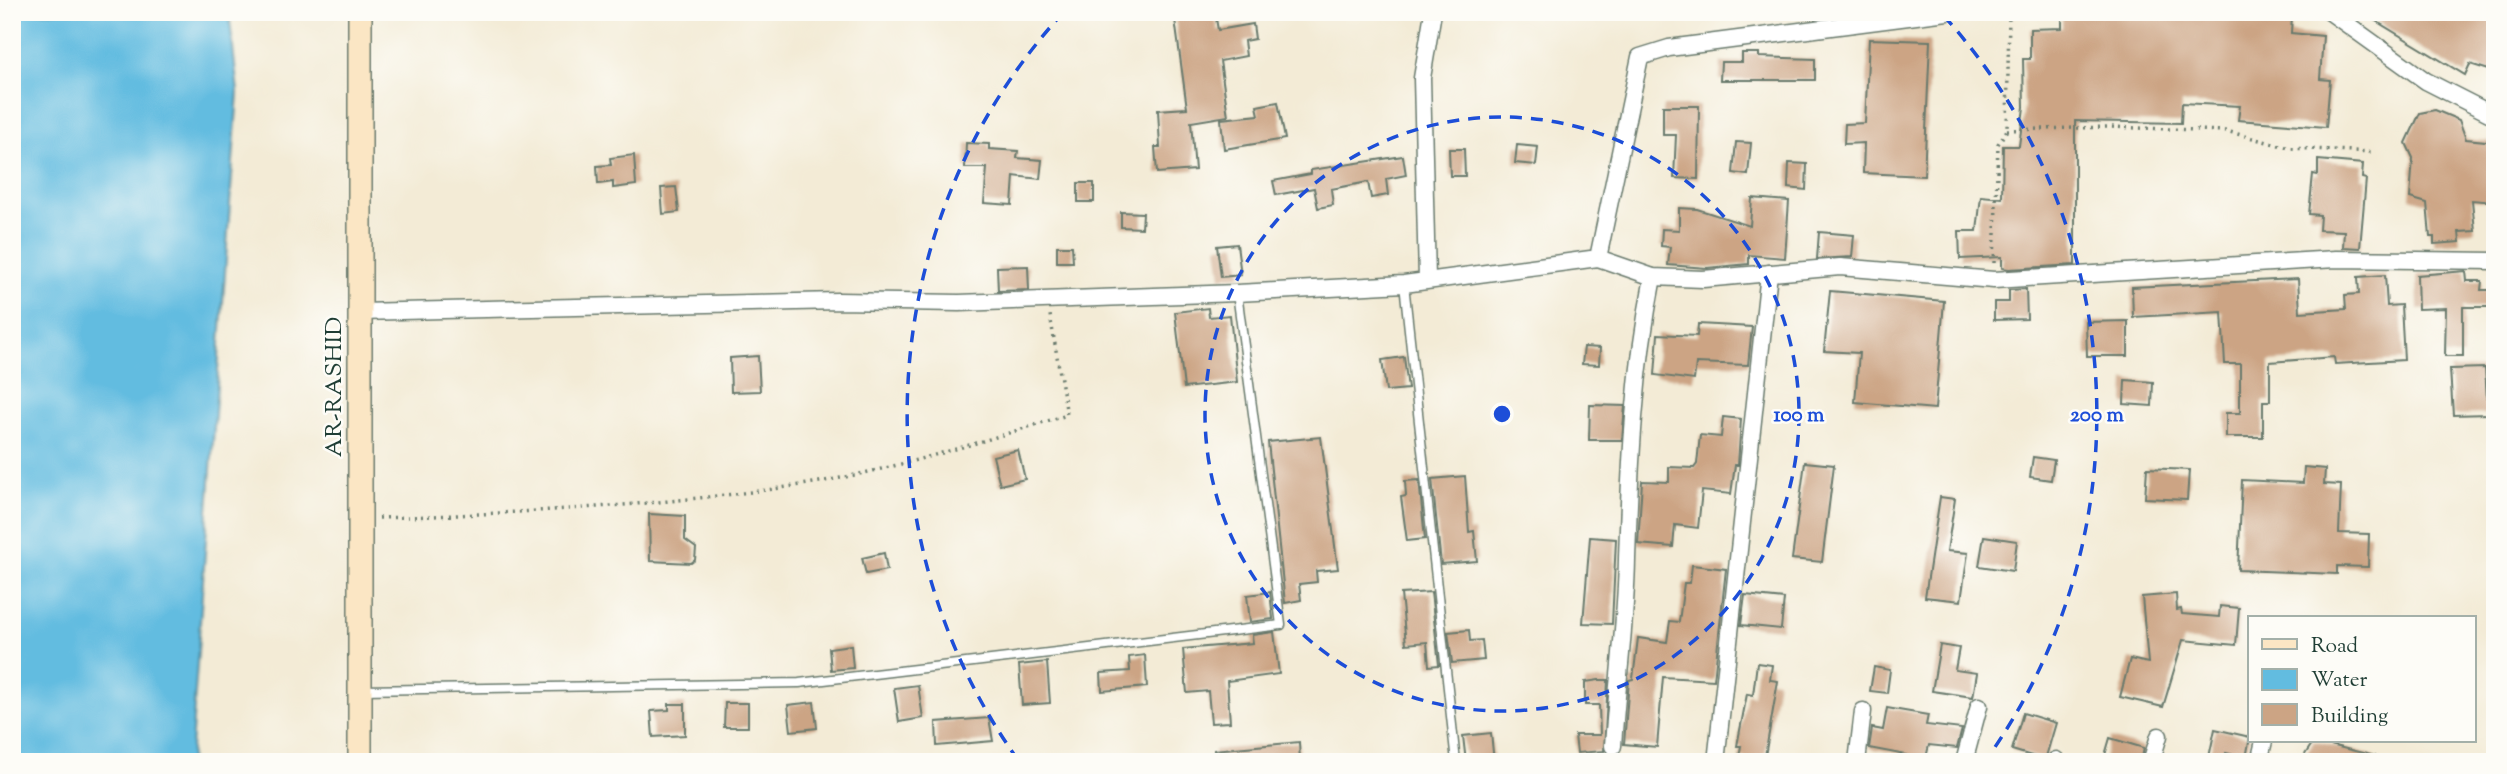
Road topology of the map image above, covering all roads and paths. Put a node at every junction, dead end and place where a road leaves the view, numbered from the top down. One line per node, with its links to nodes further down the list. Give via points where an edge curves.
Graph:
1 (360, 12): 18 (main road, AR-RASHID)
2 (1433, 12): 13 (street, via 1422,78)
3 (1947, 12): 9 (street, via 1669,48 1640,57)
4 (2009, 12): 7 (path)
5 (2330, 12): 6 (street, via 2426,81)
6 (2495, 116)
7 (2007, 131): 8 (path, via 2109,127 2226,131 2291,148); 14 (path, via 1998,144)
8 (2373, 152)
9 (1598, 258): 12 (street); 13 (street)
10 (2495, 261): 14 (street, via 2336,259)
11 (1769, 273): 12 (street, via 1703,279); 14 (street, via 1840,267); 28 (street)
12 (1653, 277): 25 (street, via 1634,395 1628,560)
13 (1427, 279): 15 (street)
14 (1994, 280)
15 (1404, 284): 16 (street); 27 (lane)
16 (1237, 293): 17 (street); 20 (lane, via 1281,625 799,683)
17 (1052, 300): 18 (street); 19 (path, via 1049,318 1067,415 911,463 802,485 559,512)
18 (359, 312): 19 (main road, AR-RASHID)
19 (359, 519): 20 (main road, AR-RASHID)
20 (360, 690): 26 (main road, AR-RASHID)
21 (1979, 706): 30 (street)
22 (1863, 711): 29 (street)
23 (2159, 736): 31 (street)
24 (2264, 742): 32 (street)
25 (1613, 746)
26 (360, 762)
27 (1455, 762)
28 (1716, 762)
29 (1857, 762)
30 (1965, 762)
31 (2151, 762)
32 (2259, 762)

